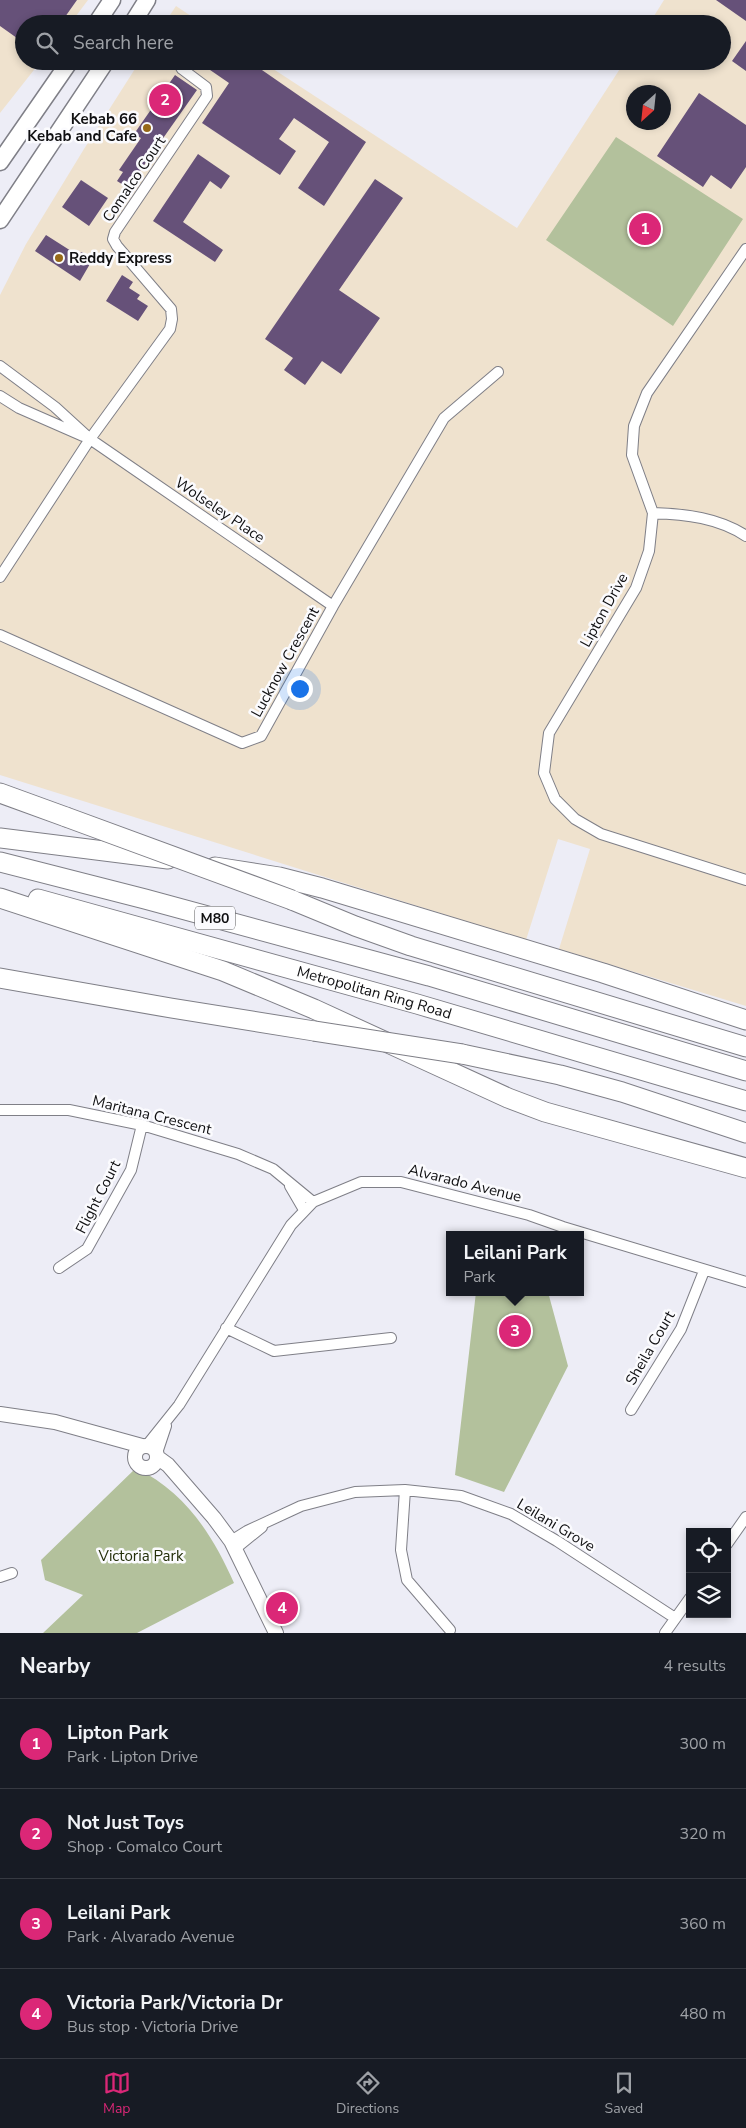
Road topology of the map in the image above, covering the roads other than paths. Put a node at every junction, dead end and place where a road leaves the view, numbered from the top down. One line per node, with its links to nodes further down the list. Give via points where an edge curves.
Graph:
1 (112, 0): 3 (main road)
2 (148, 0): 4 (main road)
3 (102, 15)
4 (138, 15)
5 (64, 70): 8 (main road)
6 (100, 70): 9 (main road)
7 (183, 70): 14 (street, Comalco Court, via 206,87 207,96 113,238 171,309 170,329)
8 (0, 162)
9 (0, 220)
10 (746, 249): 15 (street, Lipton Drive, via 647,393 634,426 632,455)
11 (0, 366): 14 (street, Wolseley Place)
12 (498, 372): 18 (street, Lucknow Crescent, via 444,418)
13 (0, 396): 14 (street, Wolseley Place, via 18,408)
14 (90, 439): 17 (street); 18 (street, Wolseley Place)
15 (653, 513): 16 (street, via 686,514 731,526); 23 (street, Lipton Drive, via 649,551 636,588 549,733 544,773 555,799 575,819 601,834)
16 (746, 536)
17 (0, 577)
18 (333, 606): 19 (street, Lucknow Crescent, via 261,736 242,743)
19 (0, 635)
20 (0, 793): 26 (highway, bridge)
21 (0, 838): 28 (highway, via 134,854 279,877)
22 (0, 862): 31 (highway, Metropolitan Ring Road / M80, via 429,976)
23 (746, 880)
24 (0, 889): 32 (highway, Metropolitan Ring Road / M80, via 407,1001)
25 (0, 898): 36 (highway, via 223,971 545,1112)
26 (292, 900): 29 (highway); 30 (highway, via 411,946)
27 (0, 978): 35 (highway, bridge, via 462,1054 607,1087)
28 (746, 1020)
29 (746, 1034)
30 (746, 1047)
31 (746, 1071)
32 (746, 1101)
33 (0, 1110): 34 (street, Maritana Crescent, via 69,1110)
34 (142, 1126): 37 (street, Maritana Crescent, via 238,1154 273,1169); 42 (street, Flight Court, via 131,1170 87,1249)
35 (746, 1133)
36 (746, 1168)
37 (288, 1183): 38 (street, Maritana Crescent); 39 (street, Maritana Crescent)
38 (313, 1202): 39 (street, Alvarado Avenue); 40 (street, Alvarado Avenue, via 361,1182 402,1182 544,1219)
39 (304, 1210): 45 (street, Alvarado Avenue, via 291,1225)
40 (576, 1231)
41 (584, 1234): 43 (street, Alvarado Avenue)
42 (59, 1268)
43 (704, 1271): 44 (street, Alvarado Avenue); 47 (street, Sheila Court, via 680,1329)
44 (746, 1282)
45 (226, 1328): 46 (street, via 274,1351); 49 (street, Alvarado Avenue)
46 (391, 1338)
47 (631, 1410)
48 (0, 1414): 49 (street, via 55,1422)
49 (148, 1454): 53 (street, via 185,1486)
50 (405, 1490): 53 (street, Leilani Grove, via 355,1492 302,1506 248,1531); 57 (street, Leilani Grove, via 461,1496 511,1514); 58 (street, via 401,1550 407,1580)
51 (746, 1518): 52 (street)
52 (731, 1539)
53 (234, 1544): 59 (street)
54 (12, 1573): 55 (street)
55 (0, 1577)
56 (686, 1603): 57 (street)
57 (675, 1618): 60 (street)
58 (450, 1630)
59 (276, 1633)
60 (665, 1633)

